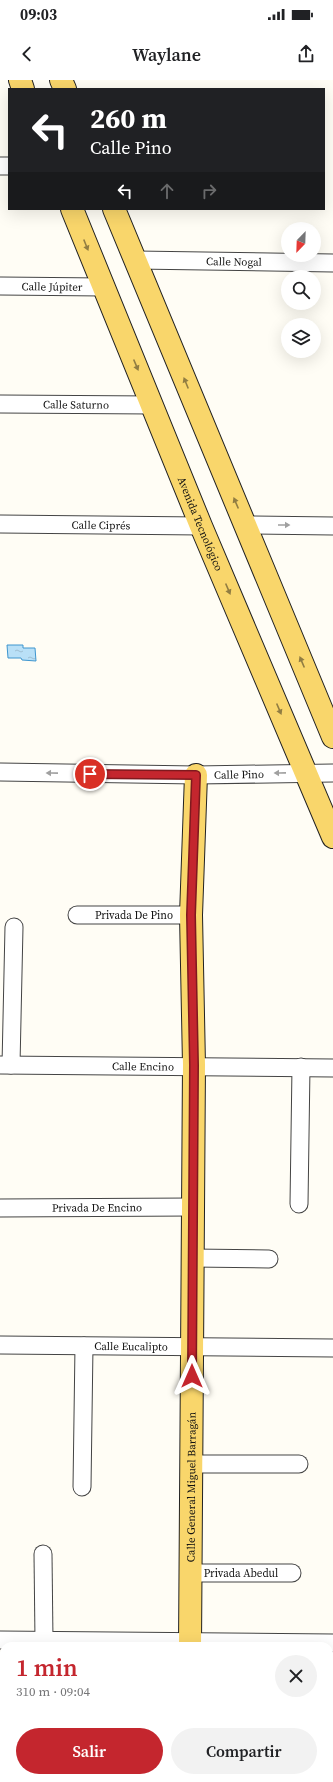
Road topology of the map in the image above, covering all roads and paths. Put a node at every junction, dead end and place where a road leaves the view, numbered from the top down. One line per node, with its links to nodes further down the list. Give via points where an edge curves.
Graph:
1 (72, 210): 6 (main road, Avenida Tecnológico, one-way to 6)
2 (114, 210): 3 (main road)
3 (136, 260): 4 (street, Calle Nogal); 10 (main road, one-way to 3)
4 (333, 263)
5 (0, 286): 6 (street, Calle Júpiter)
6 (104, 287): 8 (main road, Avenida Tecnológico, one-way to 8)
7 (0, 404): 8 (street, Calle Saturno)
8 (153, 405): 11 (main road, Avenida Tecnológico)
9 (0, 524): 11 (street, Calle Ciprés)
10 (245, 525): 12 (street, one-way to 12); 13 (main road, one-way to 10)
11 (201, 526): 15 (main road, Avenida Tecnológico, one-way to 15)
12 (333, 526)
13 (333, 736)
14 (0, 772): 17 (street, Calle Pino, one-way to 14)
15 (307, 773): 16 (street, Calle Pino); 17 (street, Calle Pino, one-way to 17); 18 (main road, Avenida Tecnológico)
16 (333, 773)
17 (196, 775): 20 (main road, Calle General Miguel Barragán)
18 (333, 837)
19 (77, 915): 20 (street, Privada De Pino)
20 (191, 915): 23 (main road, Calle General Miguel Barragán)
21 (14, 928): 22 (street)
22 (6, 1065): 23 (street, Calle Encino)
23 (194, 1065): 24 (street, Calle Encino); 27 (main road, Calle General Miguel Barragán)
24 (301, 1067): 25 (street, Calle Encino); 26 (street)
25 (333, 1068)
26 (299, 1204)
27 (194, 1207): 28 (street, Privada De Encino); 29 (main road, Calle General Miguel Barragán)
28 (0, 1208)
29 (192, 1258): 30 (street); 33 (main road, Calle General Miguel Barragán)
30 (269, 1259)
31 (0, 1345): 32 (street, Calle Eucalipto)
32 (84, 1346): 33 (street, Calle Eucalipto); 37 (street)
33 (193, 1346): 34 (street, Calle Eucalipto); 35 (main road, Calle General Miguel Barragán)
34 (333, 1348)
35 (192, 1464): 36 (street); 39 (main road, Calle General Miguel Barragán)
36 (299, 1464)
37 (82, 1487)
38 (43, 1554): 42 (street)
39 (190, 1573): 40 (street, Privada Abedul); 44 (main road, Calle General Miguel Barragán)
40 (292, 1573)
41 (0, 1640): 42 (street)
42 (44, 1641): 43 (street)
43 (93, 1642)
44 (190, 1642)

